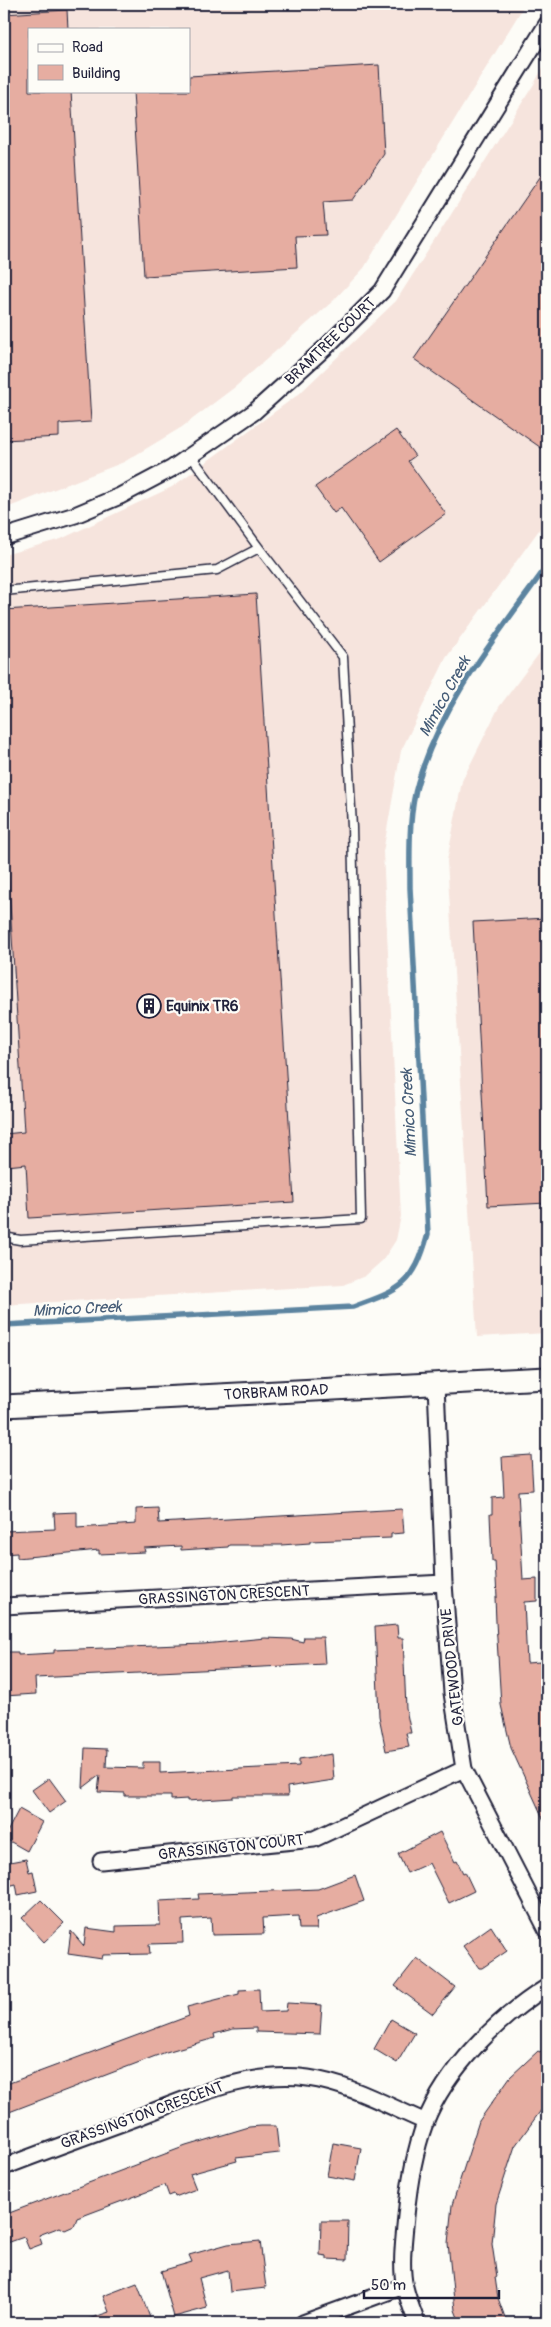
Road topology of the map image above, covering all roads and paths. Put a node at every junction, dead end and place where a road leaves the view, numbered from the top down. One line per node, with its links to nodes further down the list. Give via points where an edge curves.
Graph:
1 (547, 24): 2 (street, BRAMTREE COURT, via 382,291 254,412)
2 (191, 456): 3 (street, BRAMTREE COURT, via 120,496 75,515); 4 (lane)
3 (4, 537)
4 (259, 548): 5 (lane, via 216,570); 6 (lane, via 343,657 352,827 361,1219 20,1240)
5 (4, 591)
6 (4, 1237)
7 (547, 1378): 8 (main road, TORBRAM ROAD)
8 (436, 1384): 9 (main road, TORBRAM ROAD); 10 (street, GATEWOOD DRIVE)
9 (4, 1406)
10 (444, 1583): 11 (street, GRASSINGTON CRESCENT); 12 (street, GATEWOOD DRIVE, via 452,1693)
11 (4, 1606)
12 (464, 1768): 13 (street, GRASSINGTON COURT, via 314,1839); 14 (street, GATEWOOD DRIVE)
13 (102, 1861)
14 (547, 1930)
15 (547, 1987): 16 (street, via 525,2001 490,2032 449,2080)
16 (426, 2122): 17 (street, GRASSINGTON CRESCENT, via 337,2086 308,2078 271,2078 228,2083); 18 (street, via 413,2166 407,2204)
17 (4, 2167)
18 (404, 2286): 19 (street); 20 (street)
19 (304, 2323)
20 (417, 2323)

